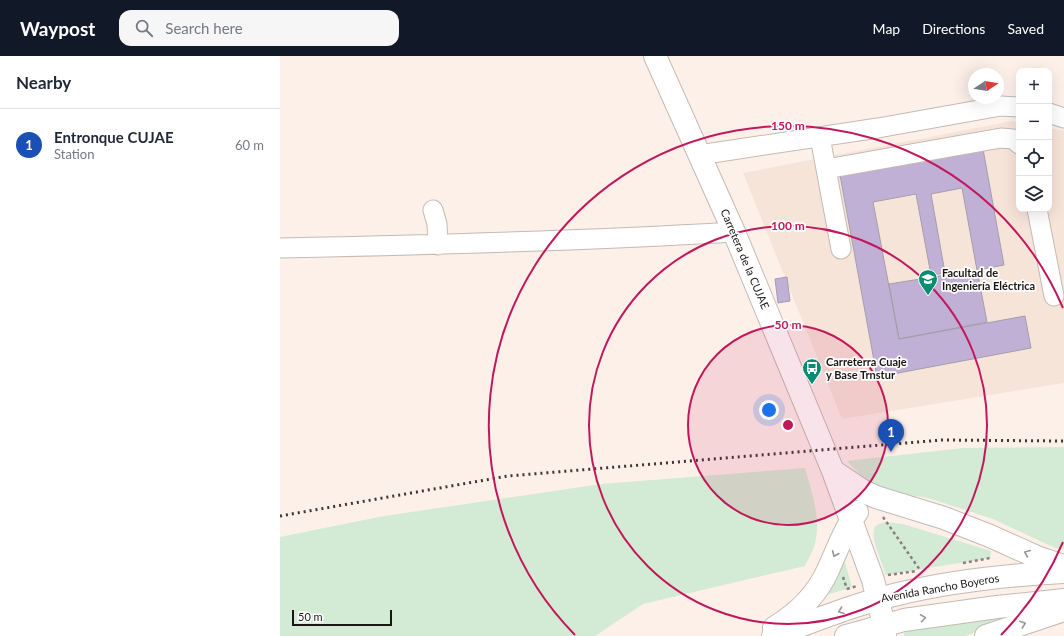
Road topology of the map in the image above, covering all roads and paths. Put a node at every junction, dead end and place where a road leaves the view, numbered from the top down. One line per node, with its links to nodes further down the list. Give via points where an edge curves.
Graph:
1 (656, 56): 7 (highway, Carretera de la CUJAE)
2 (1016, 107): 5 (street, via 1001,106)
3 (1052, 115): 4 (street)
4 (1064, 118)
5 (820, 137): 7 (street); 8 (street)
6 (1016, 142): 8 (street, via 1001,138)
7 (699, 154): 11 (highway, Carretera de la CUJAE)
8 (826, 169): 14 (street)
9 (433, 210): 12 (street)
10 (1038, 212): 15 (street)
11 (734, 232): 12 (street, via 623,239); 16 (highway, Carretera de la CUJAE)
12 (438, 245): 13 (street)
13 (280, 248)
14 (841, 249)
15 (1054, 296)
16 (833, 470): 17 (highway, via 863,491); 18 (highway, Carretera de la CUJAE)
17 (889, 501): 18 (highway, via 869,503); 19 (highway, one-way to 17, via 944,518)
18 (852, 519): 21 (highway, Carretera de la CUJAE); 25 (highway, one-way to 25, via 821,584 804,606 790,618)
19 (1064, 566)
20 (1064, 572): 21 (highway, Avenida Rancho Boyeros, via 992,578)
21 (878, 599): 24 (highway, Carretera de la CUJAE); 26 (highway, Avenida Rancho Boyeros, one-way to 26)
22 (1064, 600): 24 (highway, one-way to 22, via 904,620)
23 (1064, 610): 28 (highway, one-way to 23)
24 (885, 630): 27 (highway)
25 (759, 636)
26 (773, 636)
27 (846, 636)
28 (986, 636)

